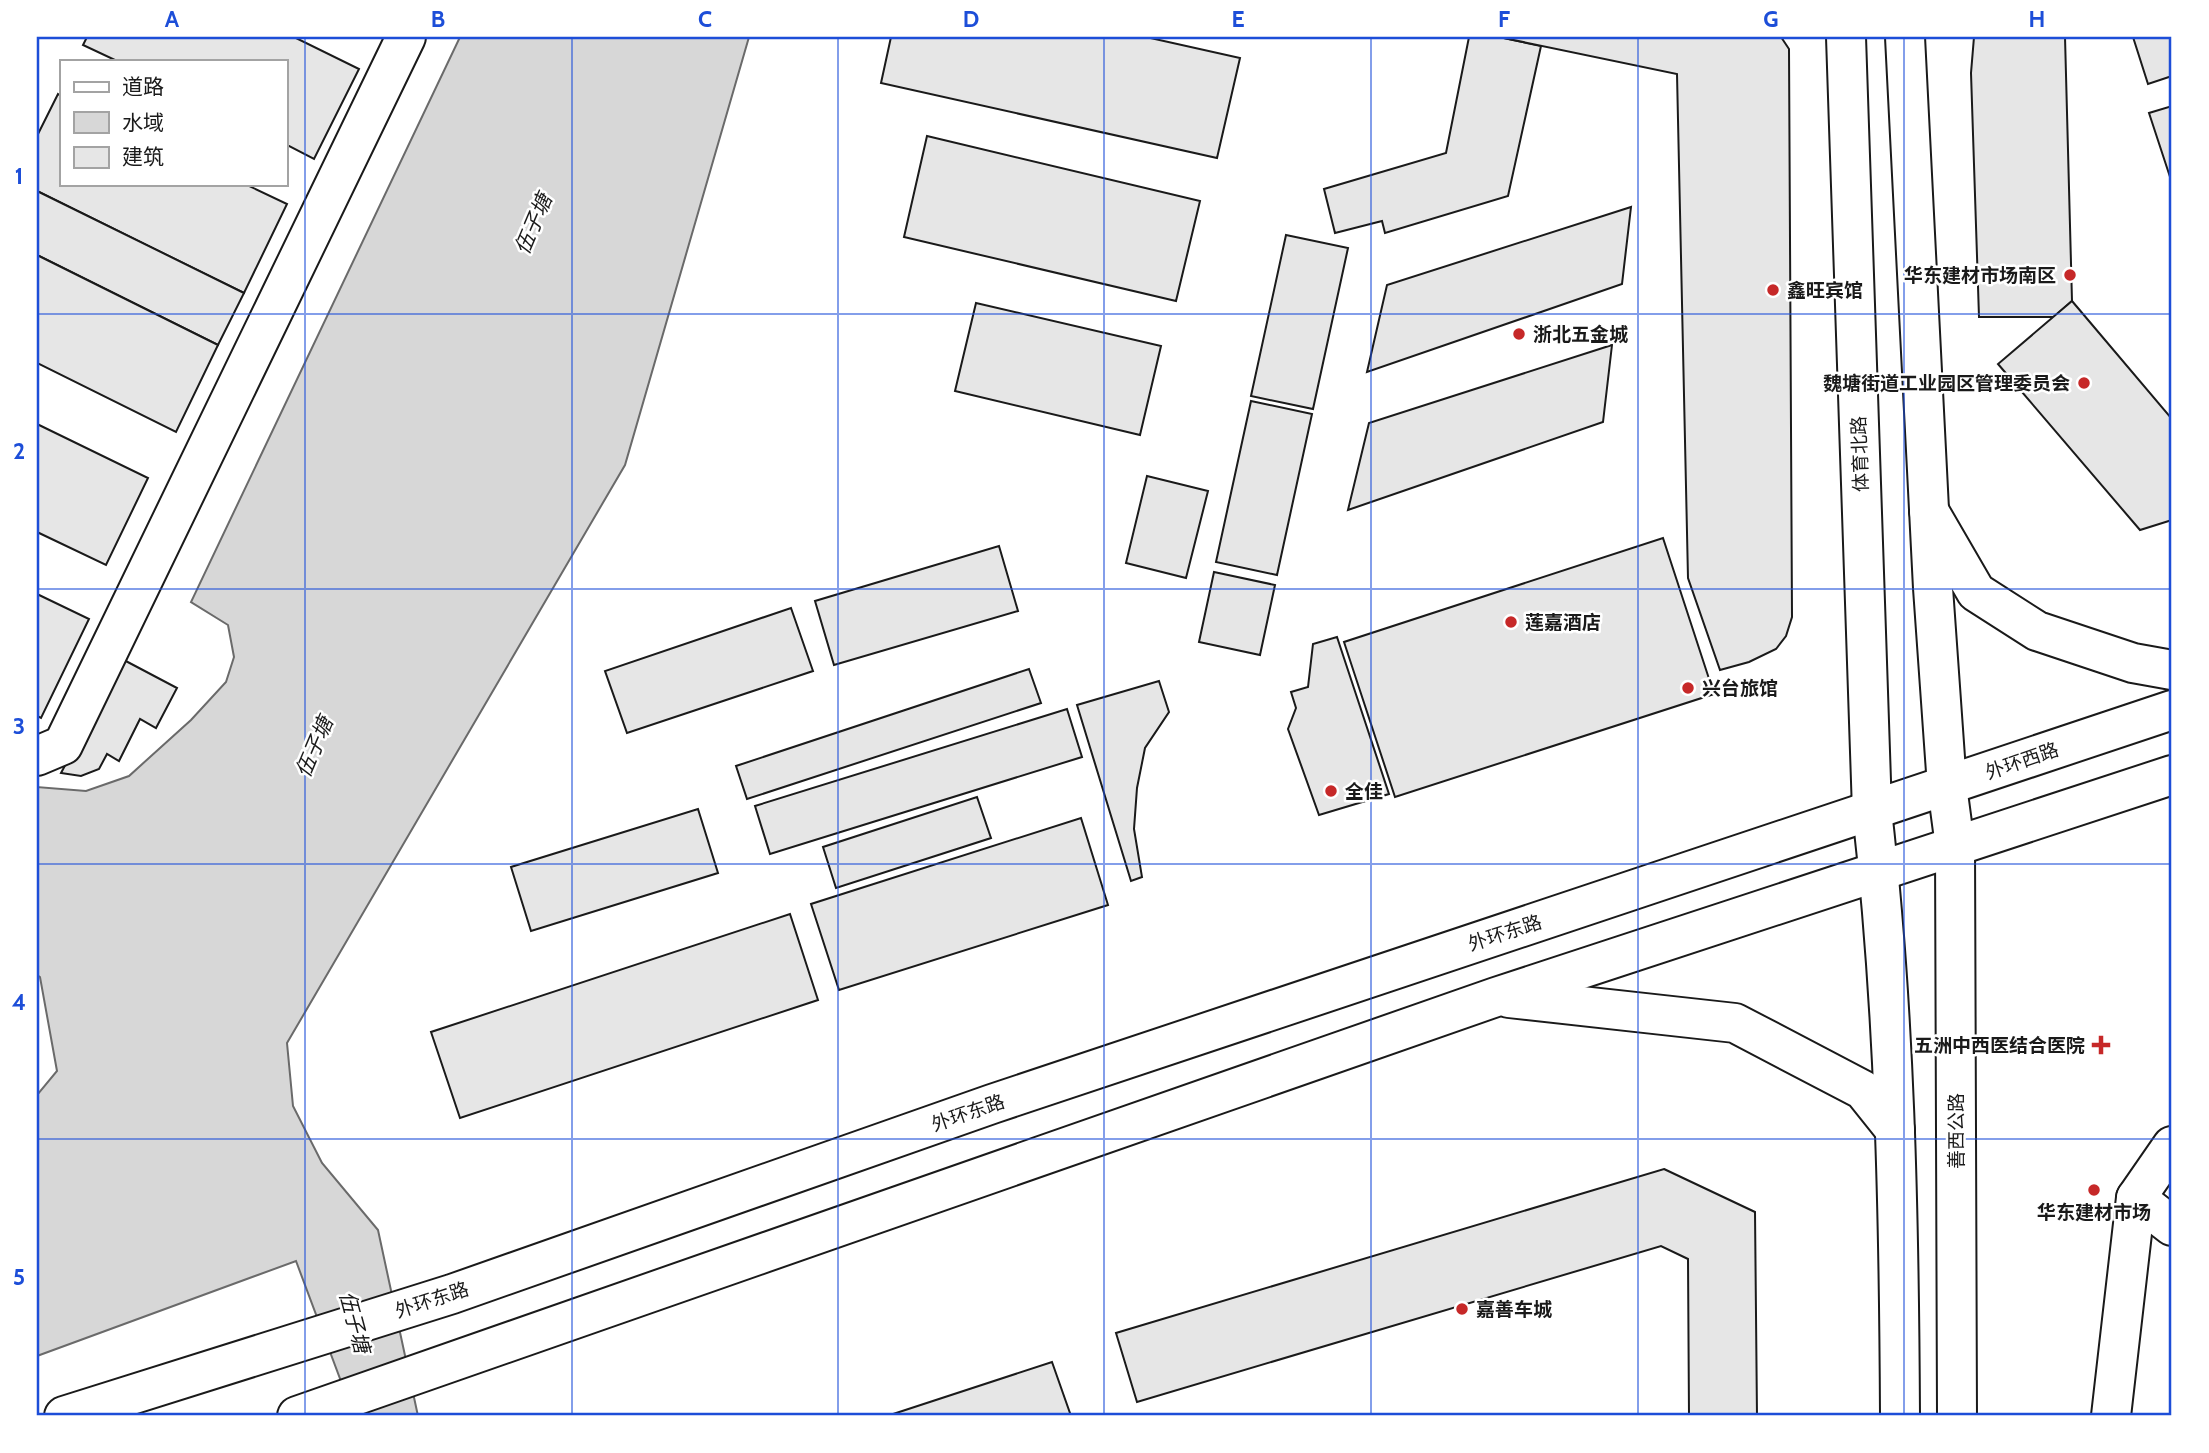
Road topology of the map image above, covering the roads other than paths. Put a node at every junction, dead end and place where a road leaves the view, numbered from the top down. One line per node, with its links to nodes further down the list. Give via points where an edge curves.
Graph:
1 (406, 37): 7 (main road, via 64,745)
2 (1846, 37): 10 (main road, 体育北路)
3 (1905, 37): 4 (main road)
4 (1929, 511): 5 (main road, via 1976,592 2037,631 2133,663); 9 (main road)
5 (2172, 670)
6 (2172, 710): 9 (main road, 外环西路)
7 (37, 756)
8 (2172, 775): 11 (main road)
9 (1947, 786): 10 (main road, 外环西路); 11 (main road)
10 (1872, 811): 12 (main road, 体育北路); 18 (main road, 外环东路, via 992,1104 452,1294)
11 (1955, 846): 12 (main road); 21 (main road, 善西公路)
12 (1879, 871): 13 (main road); 14 (main road)
13 (1496, 997): 14 (main road, via 1735,1023 1863,1090); 19 (main road)
14 (1895, 1130): 20 (main road)
15 (2172, 1146): 16 (main road)
16 (2136, 1198): 17 (main road); 22 (main road)
17 (2172, 1226)
18 (64, 1416)
19 (297, 1416)
20 (1900, 1416)
21 (1957, 1416)
22 (2111, 1416)

